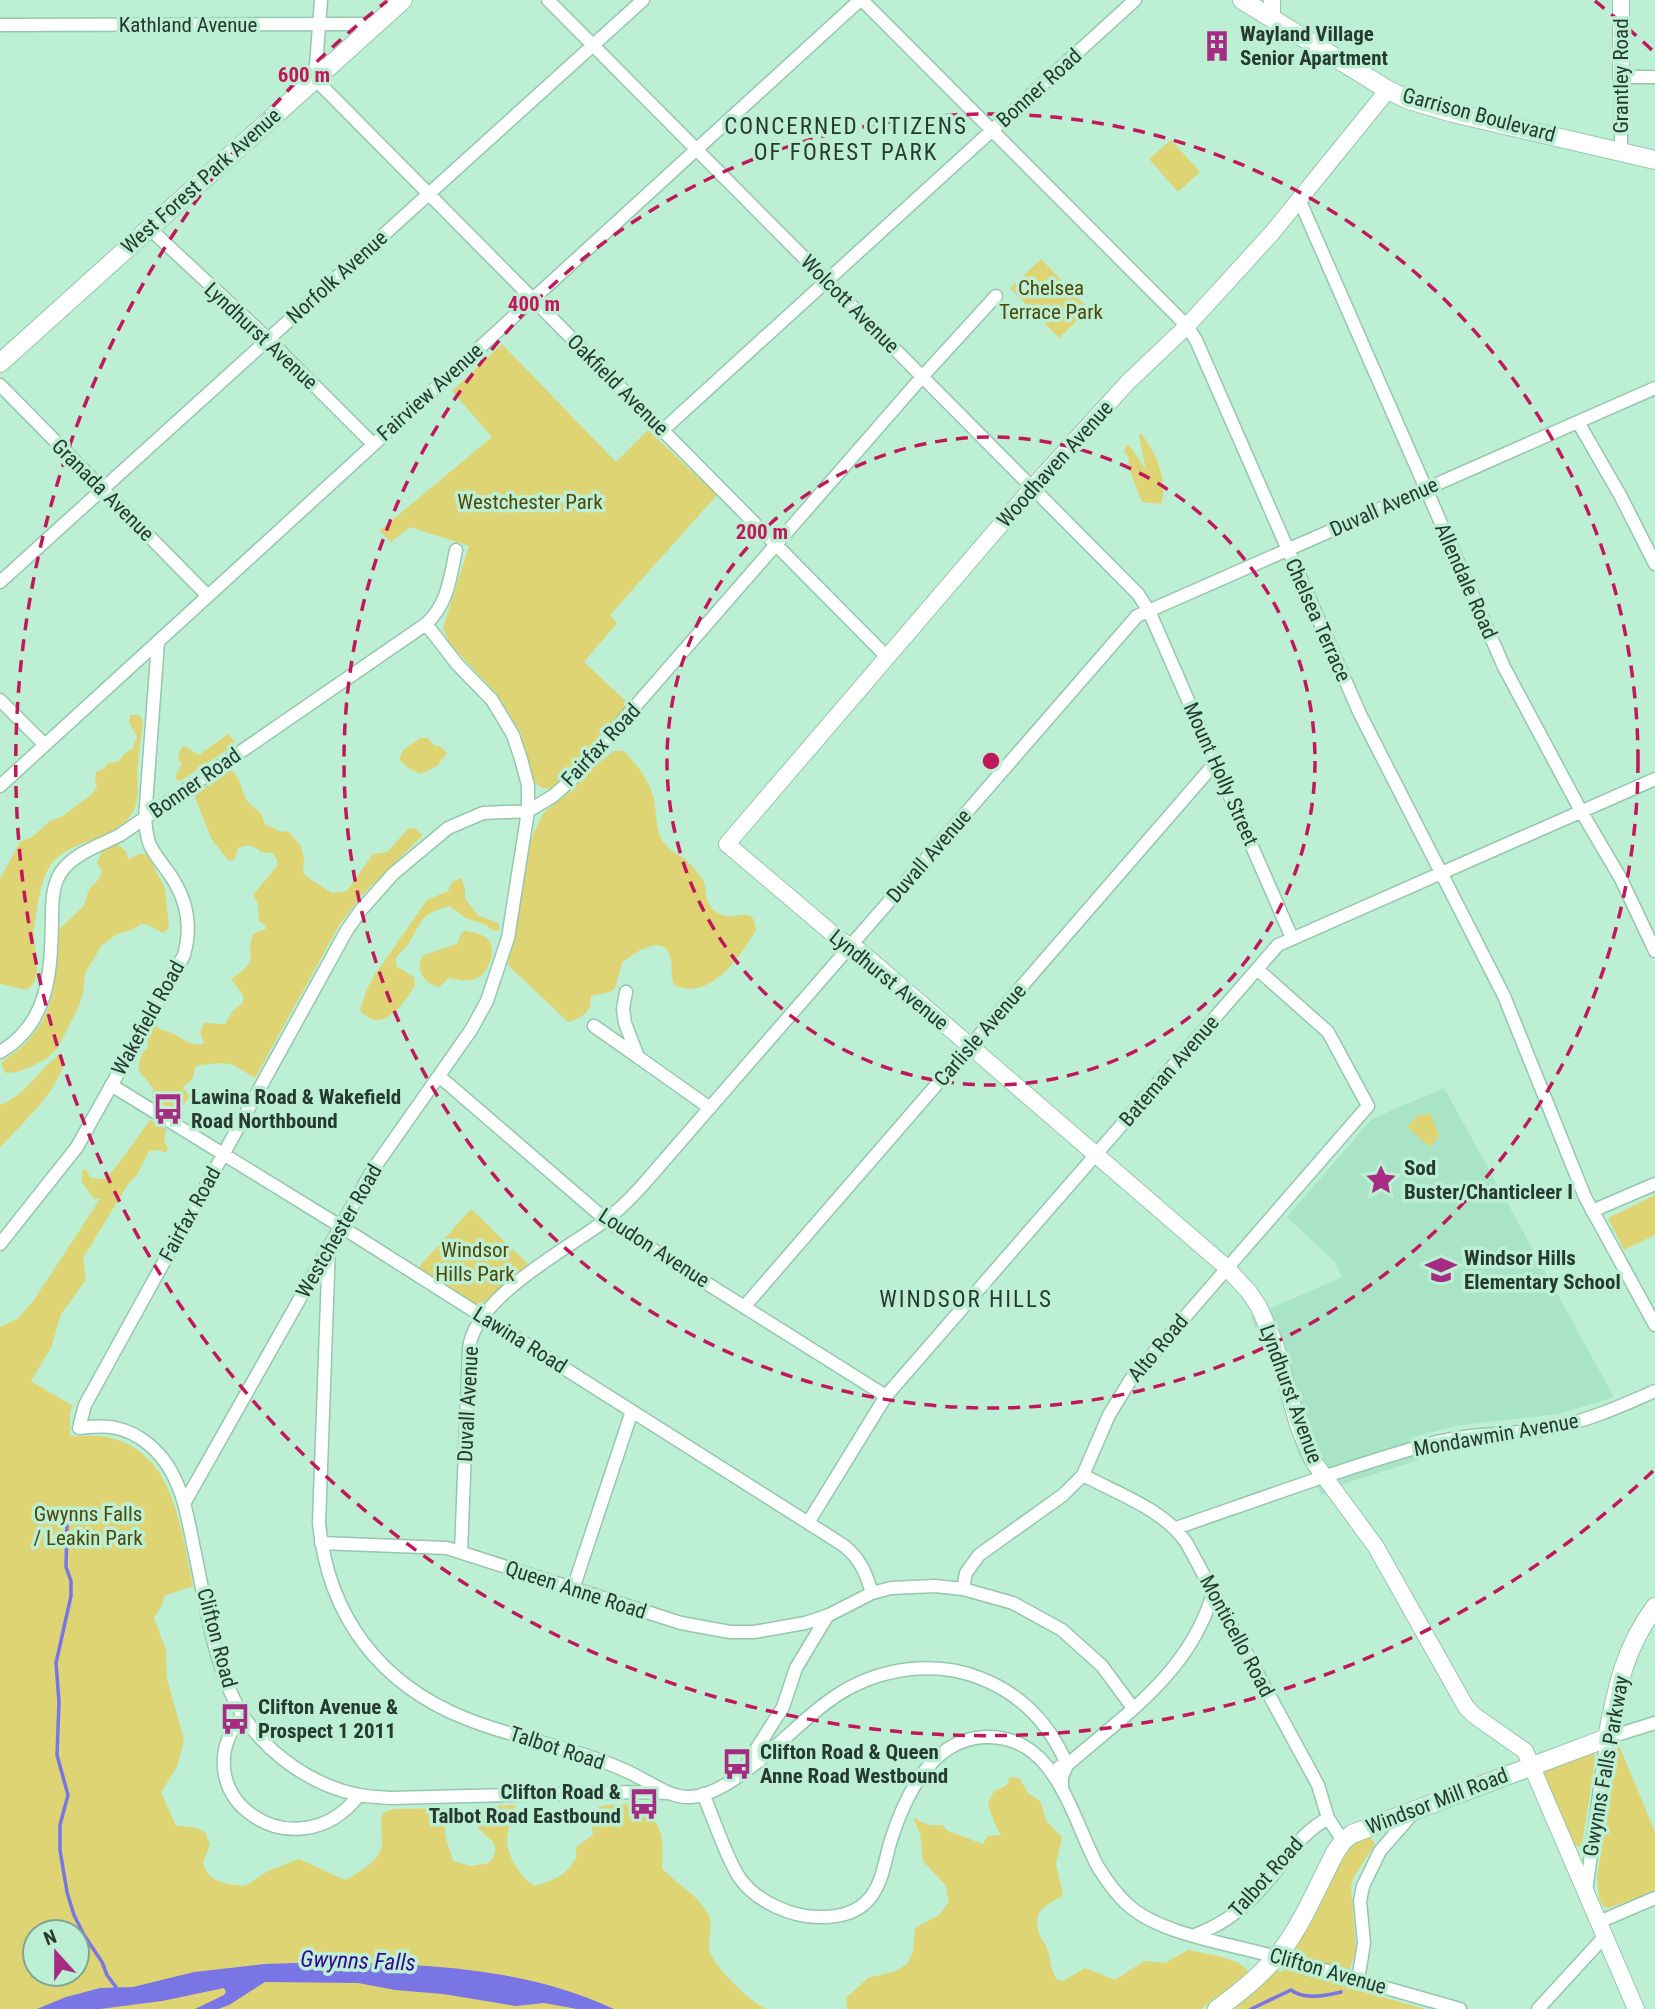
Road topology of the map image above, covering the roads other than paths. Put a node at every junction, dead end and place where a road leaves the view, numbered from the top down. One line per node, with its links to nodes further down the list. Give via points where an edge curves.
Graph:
1 (321, 0): 12 (street)
2 (403, 0): 10 (main road, West Forest Park Avenue)
3 (548, 0): 13 (street, Wolcott Avenue)
4 (642, 0): 13 (street, Norfolk Avenue)
5 (861, 0): 18 (street, Chelsea Terrace); 19 (street, Fairview Avenue)
6 (1135, 0): 18 (street, Bonner Road)
7 (1242, 0): 9 (main road, Garrison Boulevard)
8 (1621, 0): 14 (street, Grantley Road)
9 (1272, 9): 17 (main road, Garrison Boulevard)
10 (376, 24): 12 (street, Kathland Avenue); 16 (main road, West Forest Park Avenue)
11 (0, 25): 12 (street, Kathland Avenue)
12 (320, 25): 16 (street)
13 (593, 45): 19 (street, Wolcott Avenue); 22 (street, Norfolk Avenue)
14 (1621, 77): 15 (street); 20 (street, Grantley Road)
15 (1655, 77)
16 (315, 79): 22 (street, Oakfield Avenue); 24 (main road, West Forest Park Avenue)
17 (1388, 90): 20 (main road, Garrison Boulevard, via 1453,113); 23 (street, Woodhaven Avenue)
18 (992, 131): 25 (street, Bonner Road); 28 (street, Chelsea Terrace)
19 (696, 149): 25 (street, Wolcott Avenue); 27 (street, Fairview Avenue)
20 (1621, 152): 21 (main road, Garrison Boulevard)
21 (1655, 160)
22 (429, 194): 27 (street, Oakfield Avenue); 29 (street, Norfolk Avenue)
23 (1299, 199): 28 (street, Woodhaven Avenue); 39 (street, Allendale Road)
24 (149, 228): 29 (street, Lyndhurst Avenue); 30 (main road, West Forest Park Avenue)
25 (827, 281): 31 (street, Wolcott Avenue); 35 (street, Bonner Road)
26 (996, 296): 31 (street, Fairfax Road)
27 (532, 299): 35 (street, Oakfield Avenue); 36 (street, Fairview Avenue)
28 (1187, 327): 37 (street, Woodhaven Avenue, via 1128,382); 42 (street, Chelsea Terrace)
29 (268, 339): 36 (street, Lyndhurst Avenue); 38 (street, Norfolk Avenue)
30 (0, 363)
31 (922, 377): 37 (street, Wolcott Avenue); 40 (street, Fairfax Road)
32 (0, 385): 38 (street, Granada Avenue)
33 (1655, 388): 34 (street, Duvall Avenue)
34 (1578, 422): 39 (street, Duvall Avenue); 43 (street)
35 (663, 430): 40 (street, Oakfield Avenue)
36 (373, 444): 45 (street, Fairview Avenue)
37 (1033, 487): 46 (street, Wolcott Avenue, via 1138,594); 49 (street, Woodhaven Avenue)
38 (103, 489): 44 (street, Norfolk Avenue); 45 (street, Granada Avenue)
39 (1425, 489): 42 (street, Duvall Avenue); 56 (street, Allendale Road, via 1508,677)
40 (776, 544): 49 (street, Oakfield Avenue); 55 (street, Fairfax Road, via 589,762 553,796)
41 (456, 550): 47 (street, Bonner Road, via 442,604)
42 (1287, 550): 46 (street, Duvall Avenue); 59 (street, Chelsea Terrace, via 1360,714)
43 (1655, 564)
44 (0, 582)
45 (207, 595): 48 (street, Fairview Avenue)
46 (1149, 611): 52 (street, Mount Holly Street); 61 (street, Duvall Avenue, via 1137,616)
47 (426, 624): 55 (street, Westchester Road, via 504,717 528,785); 57 (street, Bonner Road)
48 (158, 642): 51 (street, Fairview Avenue); 57 (street, Wakefield Road)
49 (887, 657): 58 (street, Woodhaven Avenue)
50 (0, 700): 51 (street)
51 (45, 745): 54 (street, Fairview Avenue)
52 (1216, 762): 60 (street, Mount Holly Street); 66 (street, Carlisle Avenue)
53 (1655, 779): 56 (street, Bateman Avenue)
54 (0, 786)
55 (528, 811): 69 (street, Westchester Road, via 499,969 477,1020); 72 (street, Fairfax Road, via 483,813 448,828 378,890 347,930)
56 (1581, 811): 59 (street, Bateman Avenue); 62 (street, Allendale Road, via 1621,879)
57 (145, 818): 67 (street, Bonner Road, via 87,850 60,874 52,904 51,968 42,1006 21,1037); 70 (street, Wakefield Road, via 150,845 184,902 188,941)
58 (727, 844): 61 (street, Lyndhurst Avenue, via 840,940)
59 (1441, 872): 60 (street, Bateman Avenue); 75 (street, Chelsea Terrace, via 1504,996)
60 (1292, 938): 63 (street, Bateman Avenue, via 1278,945)
61 (852, 945): 66 (street, Lyndhurst Avenue); 71 (street, Duvall Avenue)
62 (1655, 951)
63 (1257, 969): 73 (street, Bateman Avenue); 80 (street, Alto Road, via 1328,1032 1368,1106)
64 (626, 992): 68 (street, via 625,1023)
65 (594, 1026): 68 (street)
66 (970, 1046): 73 (street, Lyndhurst Avenue); 81 (street, Carlisle Avenue)
67 (0, 1052)
68 (638, 1057): 71 (street)
69 (439, 1076): 76 (street, Loudon Avenue); 77 (street, Westchester Road, via 372,1171)
70 (111, 1085): 72 (street, Lawina Road); 78 (street, Wakefield Road, via 77,1147)
71 (710, 1108): 76 (street, Duvall Avenue)
72 (223, 1153): 77 (street, Lawina Road); 87 (street, Fairfax Road, via 85,1405)
73 (1096, 1154): 80 (street, Lyndhurst Avenue); 85 (street, Bateman Avenue)
74 (1655, 1184): 75 (street)
75 (1592, 1212): 83 (street, Chelsea Terrace)
76 (606, 1220): 81 (street, Loudon Avenue); 82 (street, Duvall Avenue, via 537,1267)
77 (340, 1226): 79 (street, Westchester Road); 82 (street, Lawina Road)
78 (0, 1244)
79 (329, 1246): 90 (street, Westchester Road); 93 (street, Talbot Road)
80 (1226, 1267): 88 (street, Alto Road, via 1131,1379); 89 (street, Lyndhurst Avenue, via 1259,1307 1305,1445)
81 (744, 1307): 85 (street, Loudon Avenue)
82 (481, 1316): 86 (street, Lawina Road); 94 (street, Duvall Avenue, via 472,1330 469,1349)
83 (1655, 1325)
84 (1655, 1391): 89 (street, Mondawmin Avenue, via 1564,1425 1430,1443)
85 (886, 1396): 91 (street, Bateman Avenue)
86 (632, 1410): 91 (street, Lawina Road); 95 (street)
87 (79, 1428): 90 (street, Clifton Road, via 117,1428 146,1442 171,1469)
88 (1083, 1475): 92 (street, Monticello Road); 96 (street, Alto Road, via 979,1555 966,1573)
89 (1323, 1478): 92 (street, Mondawmin Avenue); 106 (street, Lyndhurst Avenue, via 1376,1547 1466,1706 1525,1751)
90 (185, 1503): 102 (street, Clifton Road, via 220,1664)
91 (808, 1522): 97 (street, Lawina Road, via 852,1552 863,1566)
92 (1176, 1528): 98 (street, Monticello Road)
93 (321, 1543): 94 (street, Queen Anne Road); 110 (street, Talbot Road, via 332,1585 351,1626 364,1646 402,1683 470,1720 598,1759)
94 (461, 1552): 95 (street, Queen Anne Road)
95 (573, 1589): 100 (street, Queen Anne Road, via 681,1623 730,1632 782,1628)
96 (962, 1589): 97 (street, Queen Anne Road, via 910,1586); 101 (street, Queen Anne Road, via 1013,1603 1062,1630 1102,1666)
97 (872, 1593): 100 (street, Queen Anne Road)
98 (1213, 1593): 101 (street, via 1188,1650); 114 (street, Monticello Road, via 1318,1784)
99 (1655, 1607): 104 (main road, Gwynns Falls Parkway, via 1625,1659)
100 (829, 1615): 108 (street, via 796,1668 783,1707)
101 (1133, 1709): 105 (street)
102 (243, 1714): 112 (street, Clifton Road, via 257,1734 292,1766); 112 (street, via 227,1739 225,1778 250,1816 298,1830 333,1819)
103 (1655, 1723): 104 (street, Windsor Mill Road)
104 (1607, 1738): 106 (main road, Windsor Mill Road); 116 (street, Gwynns Falls Parkway)
105 (1067, 1765): 107 (street); 108 (street, via 1049,1730 1016,1697 970,1674 922,1668 882,1675 841,1692); 109 (street)
106 (1532, 1765): 113 (main road, Windsor Mill Road); 116 (street, Lyndhurst Avenue)
107 (1049, 1767): 109 (street); 111 (street, via 1018,1743 1003,1738 958,1742 919,1778 869,1900 845,1915 828,1917 782,1909 750,1889 739,1877)
108 (738, 1777): 111 (street)
109 (1062, 1789): 119 (street, via 1100,1871 1122,1898 1146,1919)
110 (668, 1793): 111 (street, Talbot Road); 112 (street, Clifton Road)
111 (703, 1794)
112 (359, 1795)
113 (1416, 1809): 115 (main road, Windsor Mill Road, via 1361,1829); 120 (street, via 1380,1851 1363,1886 1364,1956)
114 (1328, 1818): 115 (street, Monticello Road); 119 (street, Talbot Road, via 1305,1833 1237,1913)
115 (1343, 1842): 121 (main road, Windsor Mill Road, via 1283,1949 1248,1986)
116 (1586, 1891): 118 (street, Lyndhurst Avenue)
117 (1655, 1898): 118 (street)
118 (1602, 1929): 123 (street); 124 (street, Lyndhurst Avenue)
119 (1195, 1935): 120 (street, Clifton Avenue, bridge)
120 (1354, 1979): 122 (street, Clifton Avenue)
121 (1217, 2009)
122 (1461, 2009)
123 (1538, 2009)
124 (1636, 2009)

